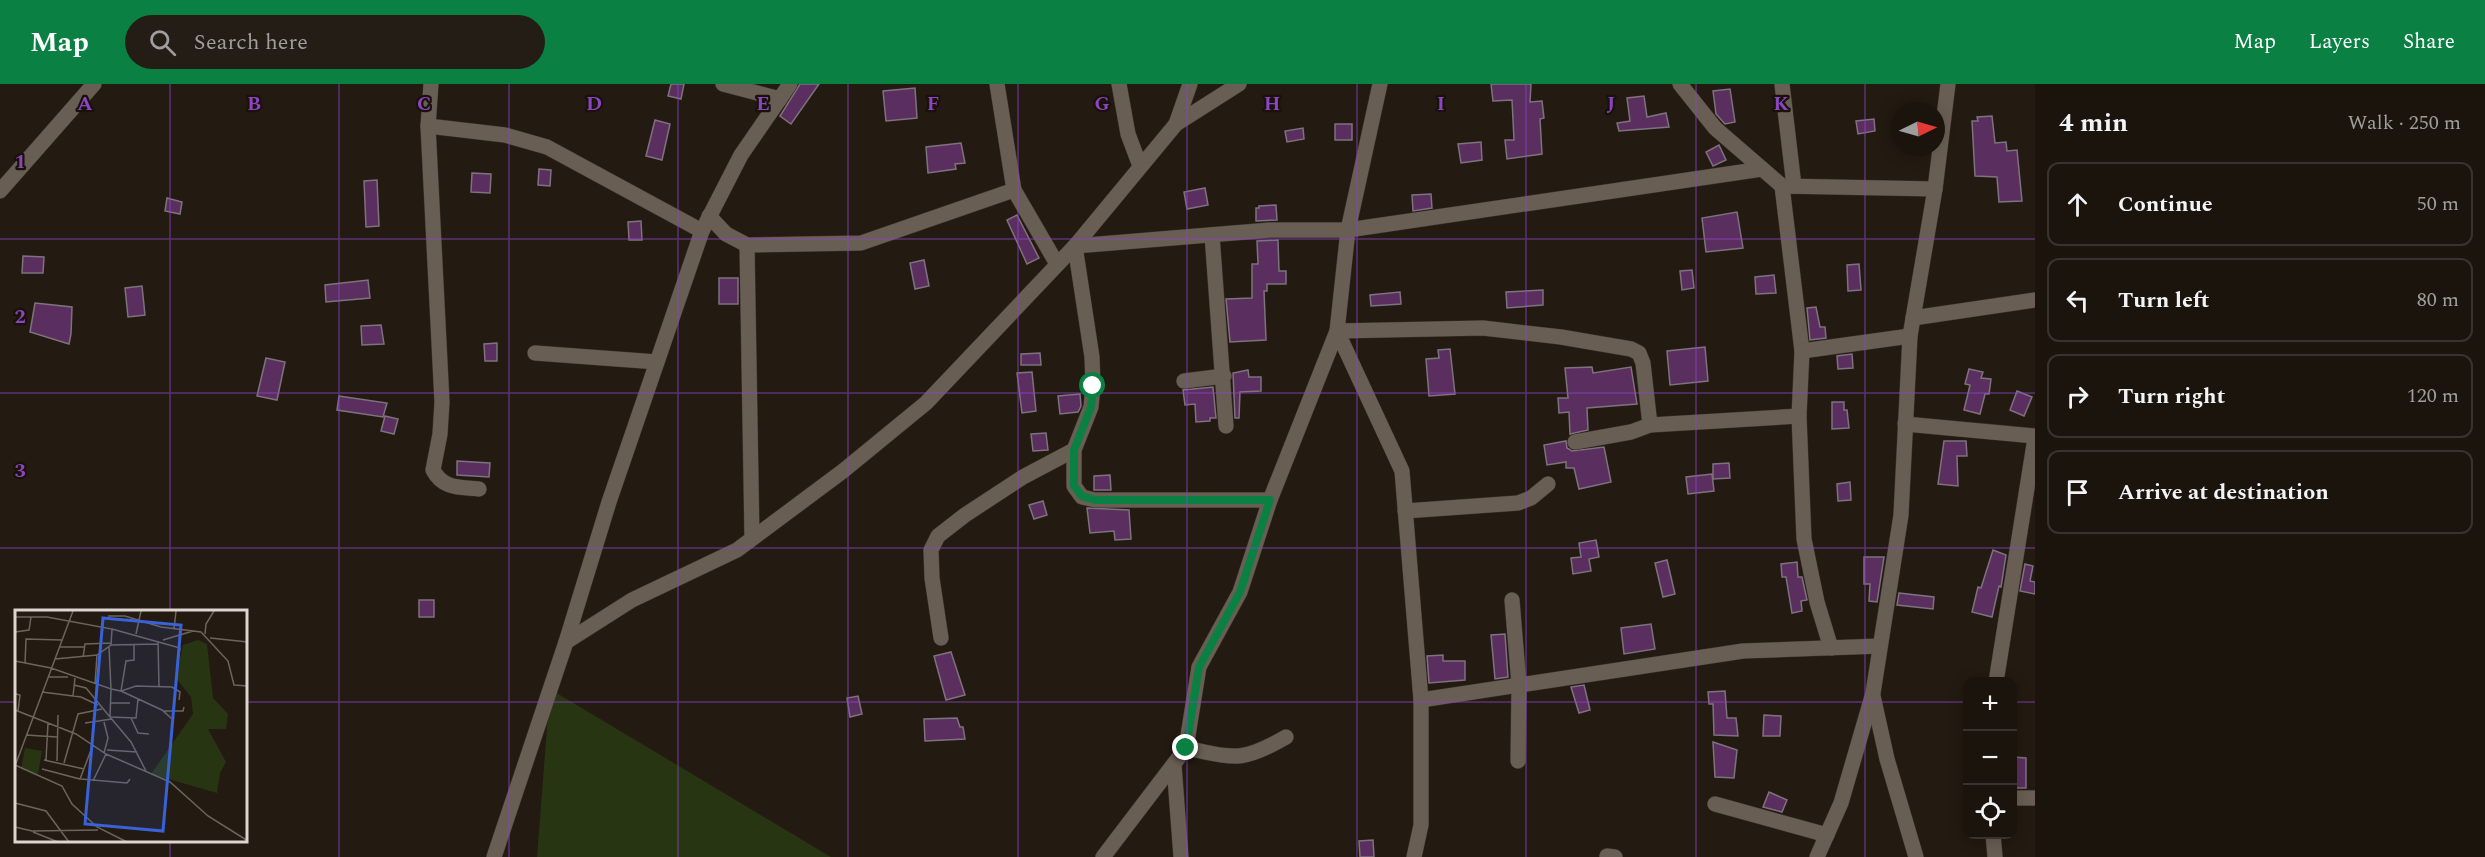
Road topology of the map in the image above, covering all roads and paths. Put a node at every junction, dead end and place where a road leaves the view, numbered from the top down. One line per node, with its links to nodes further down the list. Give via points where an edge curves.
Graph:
1 (94, 84): 20 (street)
2 (431, 84): 15 (street)
3 (723, 84): 13 (street)
4 (790, 84): 13 (street)
5 (997, 84): 21 (street)
6 (1119, 84): 16 (street, via 1128,134)
7 (1190, 84): 14 (street)
8 (1239, 84): 14 (street)
9 (1380, 84): 23 (street)
10 (1680, 84): 17 (street, via 1715,129)
11 (1782, 84): 18 (street)
12 (1948, 84): 19 (street)
13 (780, 99): 22 (street, via 741,155)
14 (1176, 124): 16 (street)
15 (428, 126): 24 (street, via 506,135 548,147); 46 (street, via 442,402 433,470 438,480 451,486)
16 (1140, 166): 27 (street)
17 (1762, 169): 18 (street); 23 (street)
18 (1788, 186): 19 (street); 33 (street)
19 (1935, 189): 30 (street)
20 (0, 190)
21 (1014, 190): 26 (street, via 861,243); 28 (street)
22 (709, 216): 24 (street); 26 (street, via 726,234)
23 (1348, 230): 25 (street); 31 (street)
24 (702, 231): 35 (street)
25 (1212, 235): 27 (street); 36 (street)
26 (747, 245): 49 (street)
27 (1075, 246): 28 (street); 44 (street, via 1093,386 1091,407)
28 (1057, 264): 49 (street, via 926,403)
29 (2035, 300): 30 (street)
30 (1913, 318): 32 (street)
31 (1337, 332): 40 (street, via 1483,328 1632,349 1639,353 1643,363); 47 (street); 48 (street, via 1402,471)
32 (1910, 336): 33 (street); 39 (street)
33 (1802, 351): 38 (street)
34 (535, 353): 35 (street)
35 (657, 362): 52 (street)
36 (1224, 376): 37 (street); 41 (street)
37 (1184, 381)
38 (1799, 416): 40 (street); 54 (street, via 1804,540 1816,602)
39 (1905, 424): 42 (street); 53 (street, via 1901,515)
40 (1650, 425): 43 (street)
41 (1226, 426)
42 (2035, 437): 55 (street)
43 (1575, 442)
44 (1074, 450): 47 (street, via 1074,486 1089,498); 51 (street, via 1023,477 938,536 931,550)
45 (1548, 484): 48 (street, via 1518,503)
46 (479, 489)
47 (1270, 500): 60 (street, via 1240,592 1199,667)
48 (1405, 511): 58 (street)
49 (752, 538): 52 (street, via 737,550 632,600)
50 (1512, 600): 56 (street)
51 (941, 638)
52 (566, 642): 68 (street)
53 (1880, 646): 54 (street); 57 (street)
54 (1831, 648): 56 (street, via 1743,651)
55 (1997, 677)
56 (1519, 685): 58 (street); 61 (street)
57 (1873, 693): 66 (street, via 1841,803); 73 (street, via 1887,759)
58 (1421, 700): 71 (street, via 1421,825)
59 (1286, 737): 60 (street, via 1237,758)
60 (1186, 748): 62 (street)
61 (1518, 761)
62 (1174, 765): 69 (street); 70 (street)
63 (2017, 798): 64 (street)
64 (2035, 798)
65 (1715, 804): 66 (street)
66 (1827, 835): 72 (street)
67 (1993, 839): 74 (street)
68 (494, 857)
69 (1103, 857)
70 (1181, 857)
71 (1414, 857)
72 (1817, 857)
73 (1916, 857)
74 (1995, 857)

